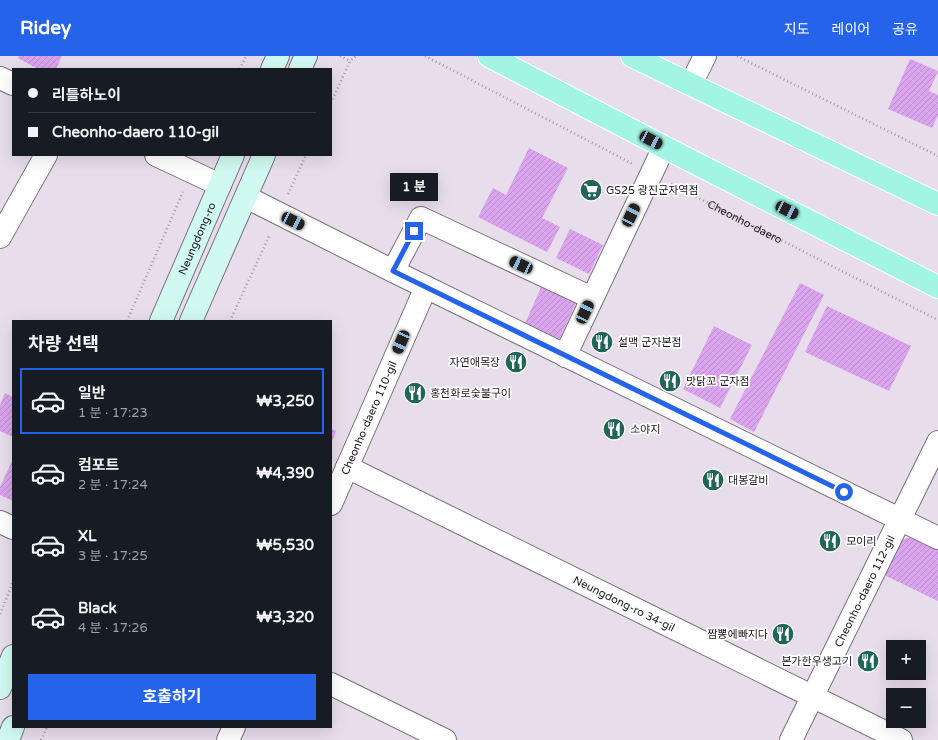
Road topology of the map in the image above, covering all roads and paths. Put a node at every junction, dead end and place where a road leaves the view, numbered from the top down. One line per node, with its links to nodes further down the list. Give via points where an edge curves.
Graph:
1 (246, 56): 12 (path)
2 (278, 56): 13 (main road)
3 (306, 56): 14 (main road)
4 (340, 56): 11 (path)
5 (356, 56): 11 (path)
6 (425, 56): 27 (path, Cheonho-daero)
7 (490, 56): 19 (main road)
8 (632, 56): 17 (main road)
9 (705, 56): 17 (street)
10 (737, 56): 25 (path)
11 (350, 61): 18 (path)
12 (240, 68)
13 (272, 68)
14 (300, 68)
15 (0, 78): 16 (street)
16 (12, 84)
17 (691, 84): 30 (main road)
18 (332, 101)
19 (664, 147): 27 (street); 35 (main road)
20 (45, 156): 32 (street)
21 (158, 156): 26 (street)
22 (233, 156): 28 (main road, Neungdong-ro)
23 (264, 156): 29 (main road)
24 (306, 156): 31 (path)
25 (938, 156)
26 (192, 173): 28 (street); 37 (path)
27 (651, 174): 36 (street); 41 (path, Cheonho-daero)
28 (220, 185): 29 (main road); 38 (main road, Neungdong-ro)
29 (246, 197): 31 (street); 39 (main road)
30 (938, 204)
31 (279, 214): 33 (street); 40 (path)
32 (0, 237)
33 (393, 271): 34 (street); 36 (street, via 421,218)
34 (426, 287): 42 (street); 44 (street, Cheonho-daero 110-gil)
35 (938, 287)
36 (592, 298): 42 (street)
37 (126, 320)
38 (160, 320)
39 (191, 320)
40 (230, 320)
41 (938, 320)
42 (565, 356): 46 (street)
43 (938, 442): 46 (street, Cheonho-daero 112-gil)
44 (347, 468): 45 (street, Cheonho-daero 110-gil); 55 (street, Neungdong-ro 34-gil)
45 (332, 502)
46 (900, 519): 49 (street); 55 (street, Cheonho-daero 112-gil)
47 (0, 522): 48 (street)
48 (12, 528)
49 (938, 538)
50 (12, 584): 51 (path)
51 (0, 614)
52 (12, 658): 54 (main road)
53 (332, 685): 59 (street)
54 (0, 688)
55 (813, 696): 64 (street, Cheonho-daero 112-gil); 65 (street, Neungdong-ro 34-gil)
56 (13, 728): 60 (main road)
57 (47, 728): 61 (path)
58 (234, 728): 62 (street)
59 (417, 734): 63 (street)
60 (8, 740)
61 (41, 740)
62 (228, 740)
63 (446, 740)
64 (791, 740)
65 (901, 740)

